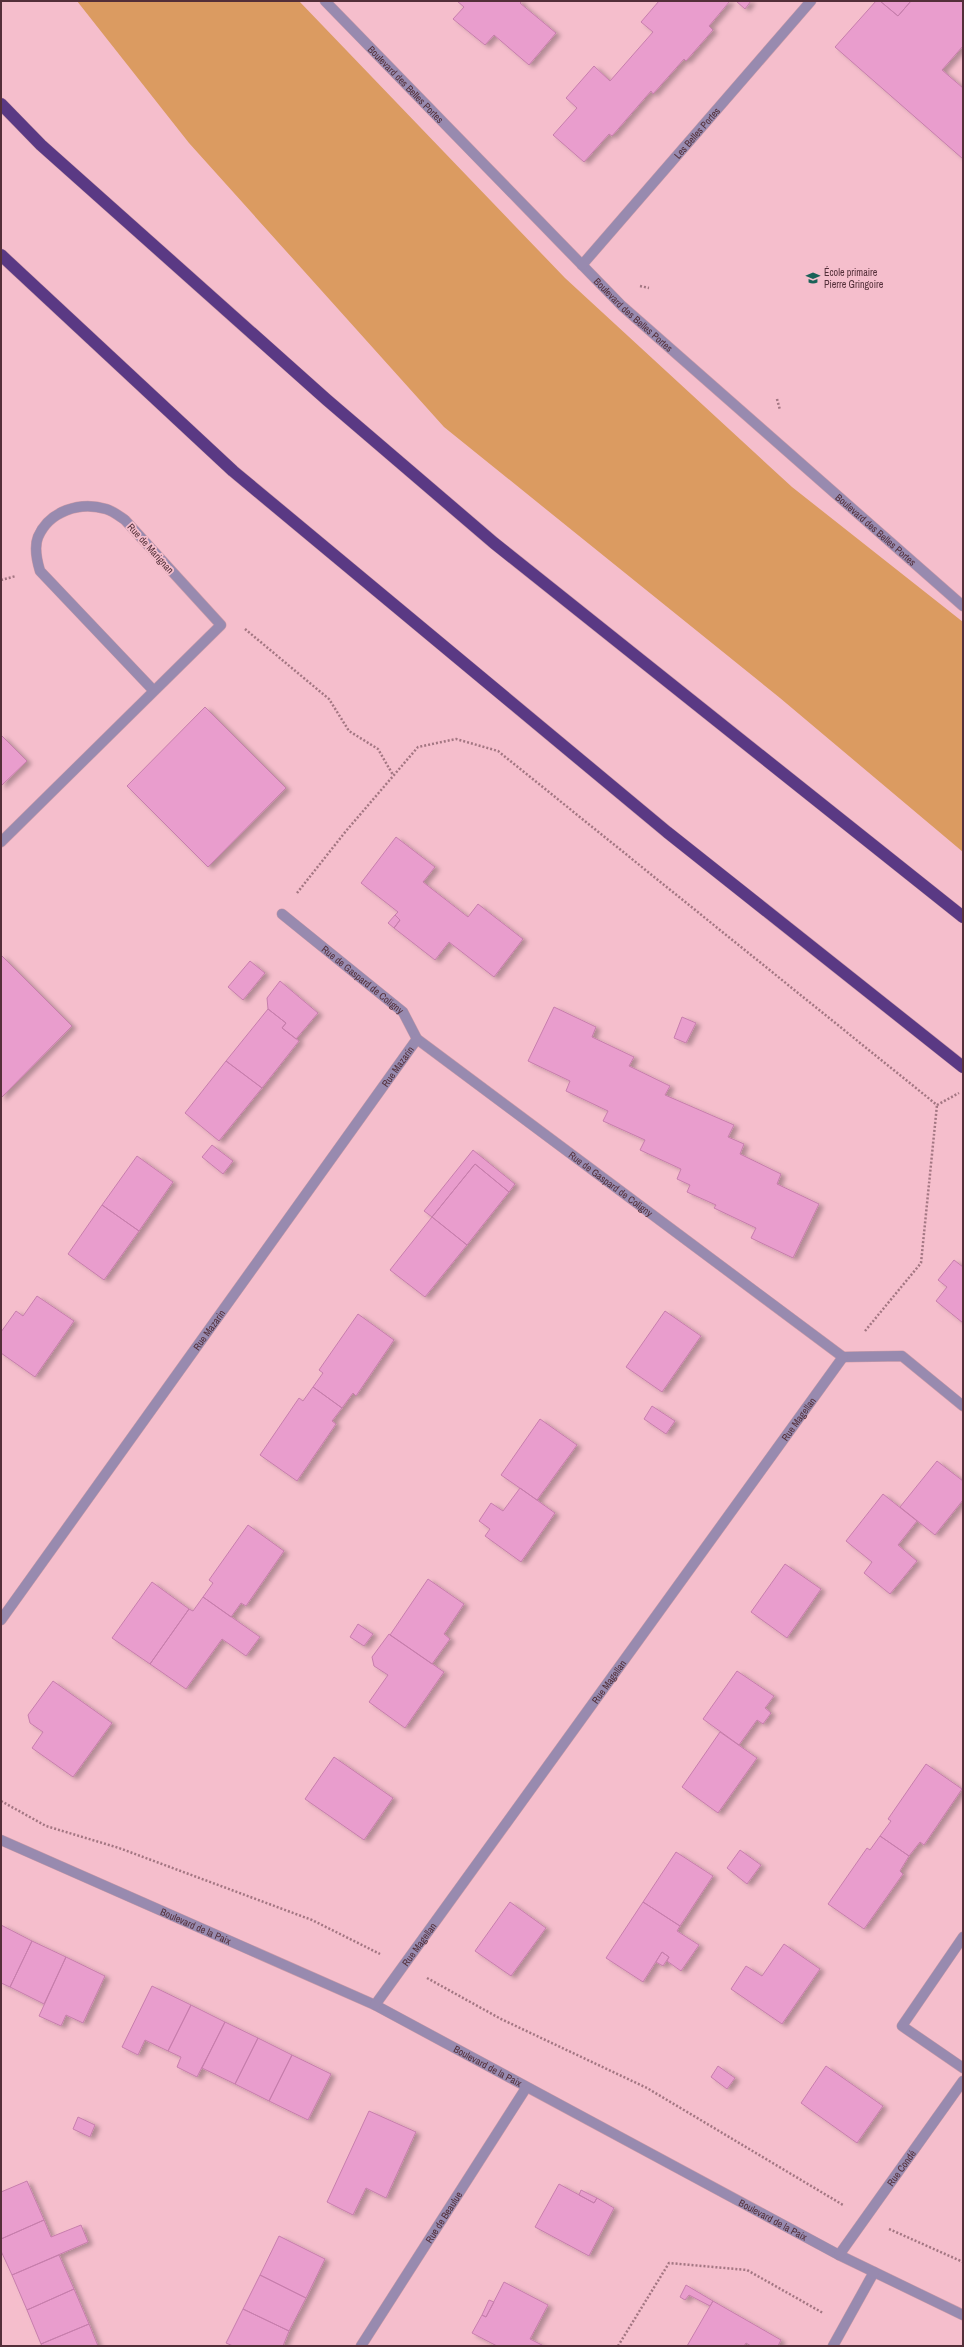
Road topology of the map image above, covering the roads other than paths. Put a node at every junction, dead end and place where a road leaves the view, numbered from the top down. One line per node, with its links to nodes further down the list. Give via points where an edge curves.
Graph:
1 (325, 1): 5 (street, Boulevard des Belles Portes)
2 (811, 1): 5 (street, Les Belles Portes)
3 (1, 104): 10 (highway, via 41,145 327,400 494,543)
4 (1, 255): 12 (highway, via 233,471 667,832)
5 (582, 265): 6 (street, Boulevard des Belles Portes, via 634,316)
6 (963, 606)
7 (154, 691): 7 (street, Rue de Marignan, via 221,625 125,520 107,509 84,506 67,509 50,521 37,538 36,558 40,571); 8 (street)
8 (1, 842)
9 (282, 914): 11 (street, Rue de Gaspard de Coligny, via 403,1012)
10 (963, 917)
11 (417, 1039): 13 (street, Rue de Gaspard de Coligny); 15 (street, Rue Mazarin)
12 (963, 1067)
13 (843, 1357): 14 (street, via 902,1356); 18 (street, Rue Magellan)
14 (963, 1406)
15 (1, 1620)
16 (1, 1840): 18 (street, Boulevard de la Paix)
17 (963, 1936): 19 (street, via 902,2026)
18 (375, 2006): 21 (street, Boulevard de la Paix)
19 (963, 2068)
20 (963, 2081): 22 (street, Rue Condé)
21 (526, 2088): 22 (street, Boulevard de la Paix); 25 (street, Rue de Beaulue)
22 (839, 2255): 23 (street, Boulevard de la Paix)
23 (874, 2272): 24 (street, Boulevard de la Paix); 26 (street)
24 (963, 2315)
25 (361, 2346)
26 (833, 2346)

